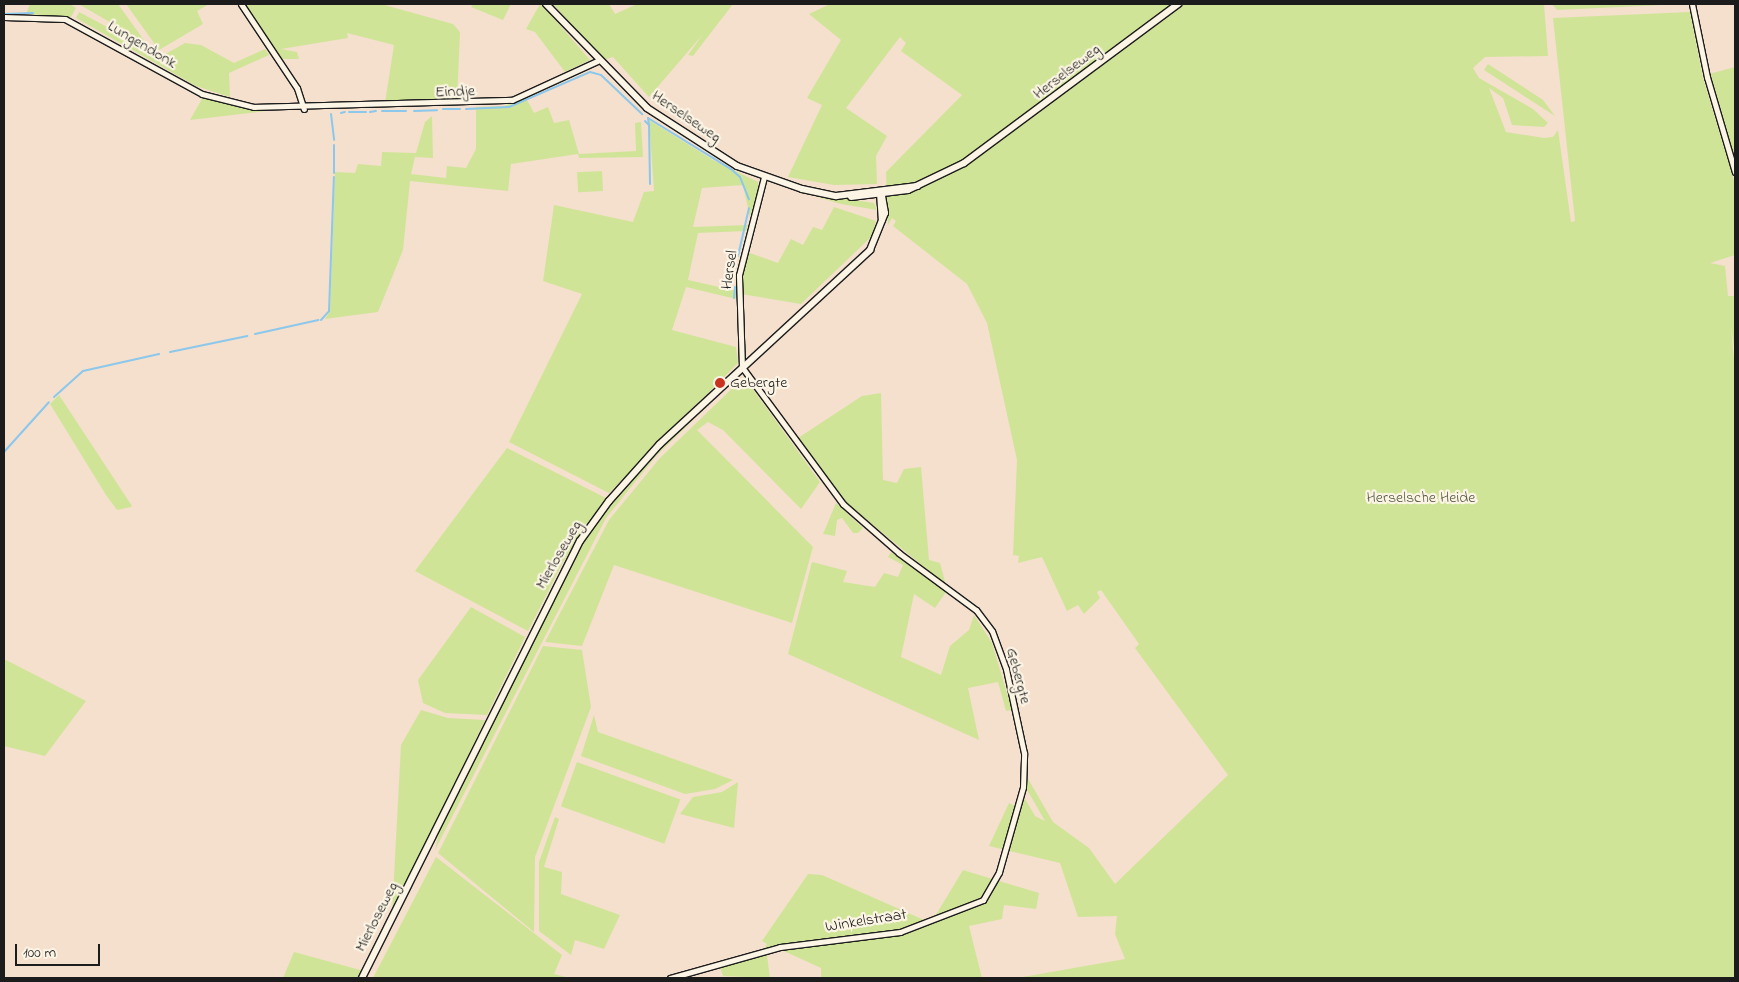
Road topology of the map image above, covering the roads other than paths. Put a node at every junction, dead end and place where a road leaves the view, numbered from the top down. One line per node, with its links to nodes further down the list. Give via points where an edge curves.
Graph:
1 (241, 4): 8 (street, via 297,88)
2 (546, 4): 6 (street, Herselseweg)
3 (1178, 4): 11 (street, Herselseweg, via 1036,113 964,163 917,186)
4 (1692, 4): 9 (street, via 1707,77)
5 (4, 18): 7 (street, Lungendonk, via 65,19)
6 (597, 61): 8 (street, Eindje, via 512,100); 10 (street, Herselseweg, via 680,132)
7 (179, 82): 8 (street, Eindje, via 202,94 246,105)
8 (304, 109)
9 (1735, 172)
10 (764, 177): 11 (street, Herselseweg, via 845,195); 12 (street, Hersel, via 739,275)
11 (881, 194): 12 (street, Mierloseweg, via 883,221 870,250)
12 (742, 367): 13 (street, Gebergte, via 844,504 899,553 976,610 992,631 1006,669 1024,752); 14 (street, Mierloseweg, via 630,476 580,541)
13 (1022, 794): 15 (street, Winkelstraat, via 999,872 983,900 900,932 780,947)
14 (362, 978)
15 (670, 978)

